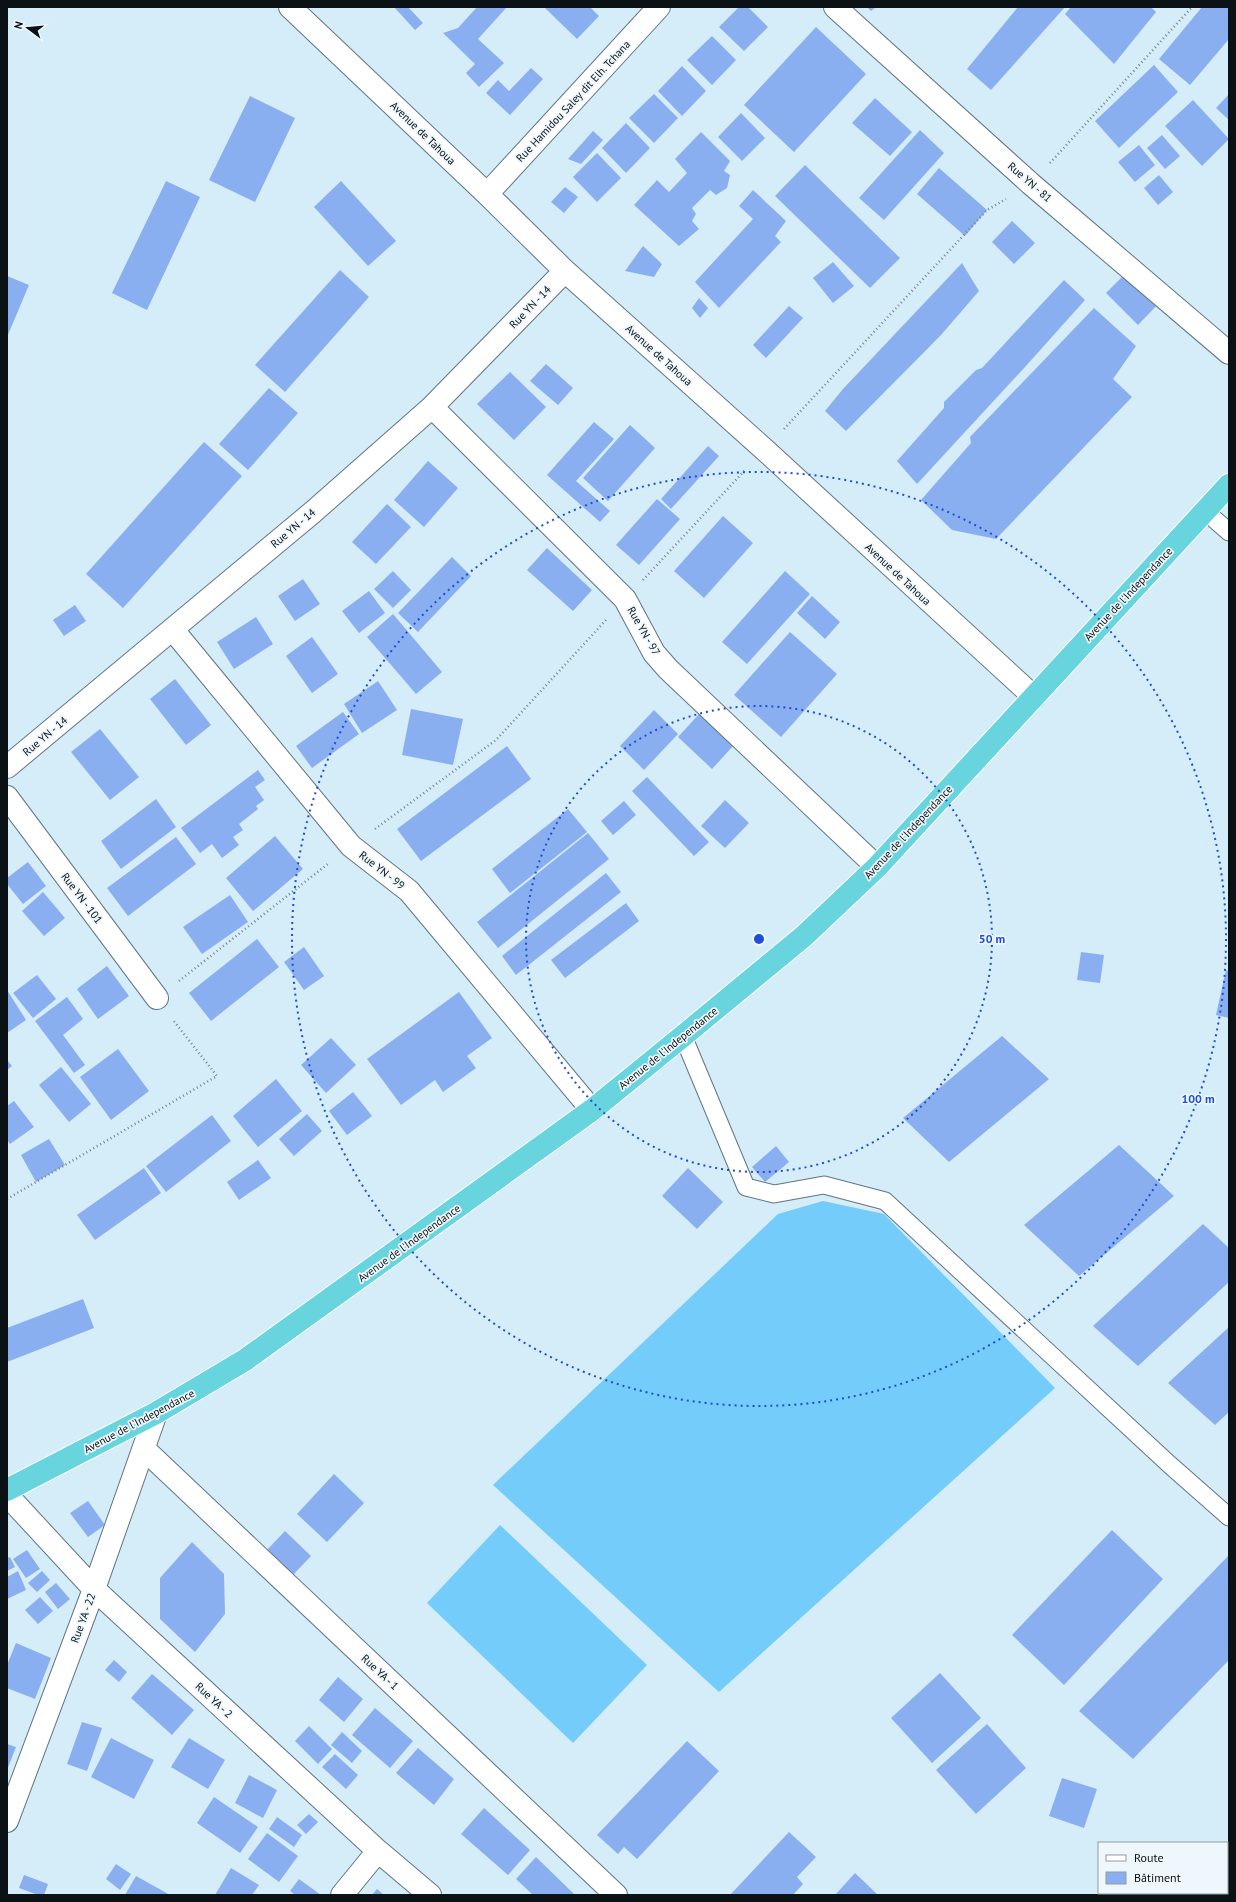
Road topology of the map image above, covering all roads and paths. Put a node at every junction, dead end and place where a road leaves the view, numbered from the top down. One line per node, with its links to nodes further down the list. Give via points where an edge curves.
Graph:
1 (290, 7): 6 (street, Avenue de Tahoua)
2 (659, 7): 6 (street, Rue Hamidou Saley dit Elh. Tchana)
3 (835, 7): 5 (street, Rue YN - 81)
4 (1192, 7): 5 (path)
5 (1031, 184): 8 (street, Rue YN - 81); 10 (path, via 988,210)
6 (487, 194): 7 (street, Avenue de Tahoua)
7 (565, 271): 9 (street, Rue YN - 14); 10 (street, Avenue de Tahoua)
8 (1229, 353)
9 (432, 407): 14 (street, Rue YN - 97); 15 (street, Rue YN - 14)
10 (765, 450): 14 (path); 16 (street, Avenue de Tahoua)
11 (1229, 485): 12 (highway, Avenue de l'Independance)
12 (1205, 511): 13 (lane); 16 (highway, Avenue de l'Independance)
13 (1229, 532)
14 (625, 599): 19 (path, via 496,740); 20 (street, Rue YN - 97, via 654,653 668,669)
15 (173, 630): 17 (street, Rue YN - 14); 19 (street, Rue YN - 99)
16 (1034, 697): 20 (highway, Avenue de l'Independance)
17 (7, 767)
18 (7, 797): 21 (street, Rue YN - 101)
19 (351, 846): 21 (path); 23 (street, Rue YN - 99, via 409,891)
20 (877, 867): 22 (highway, Avenue de l'Independance, via 804,936)
21 (157, 998): 24 (path, via 217,1076)
22 (683, 1036): 23 (highway, Avenue de l'Independance); 29 (lane, via 746,1187 774,1194 824,1185 885,1201)
23 (592, 1110): 25 (highway, Avenue de l'Independance, via 245,1360)
24 (7, 1200)
25 (156, 1414): 26 (street, Rue YA - 22); 27 (highway, Avenue de l'Independance)
26 (144, 1449): 30 (street, Rue YA - 22); 35 (street, Rue YA - 1)
27 (7, 1490)
28 (7, 1495): 30 (street, Rue YA - 2)
29 (1229, 1517)
30 (94, 1589): 31 (street, Rue YA - 22); 32 (street, Rue YA - 2)
31 (7, 1821)
32 (378, 1851): 33 (street); 34 (street, Rue YA - 2)
33 (342, 1895)
34 (430, 1895)
35 (616, 1895)

